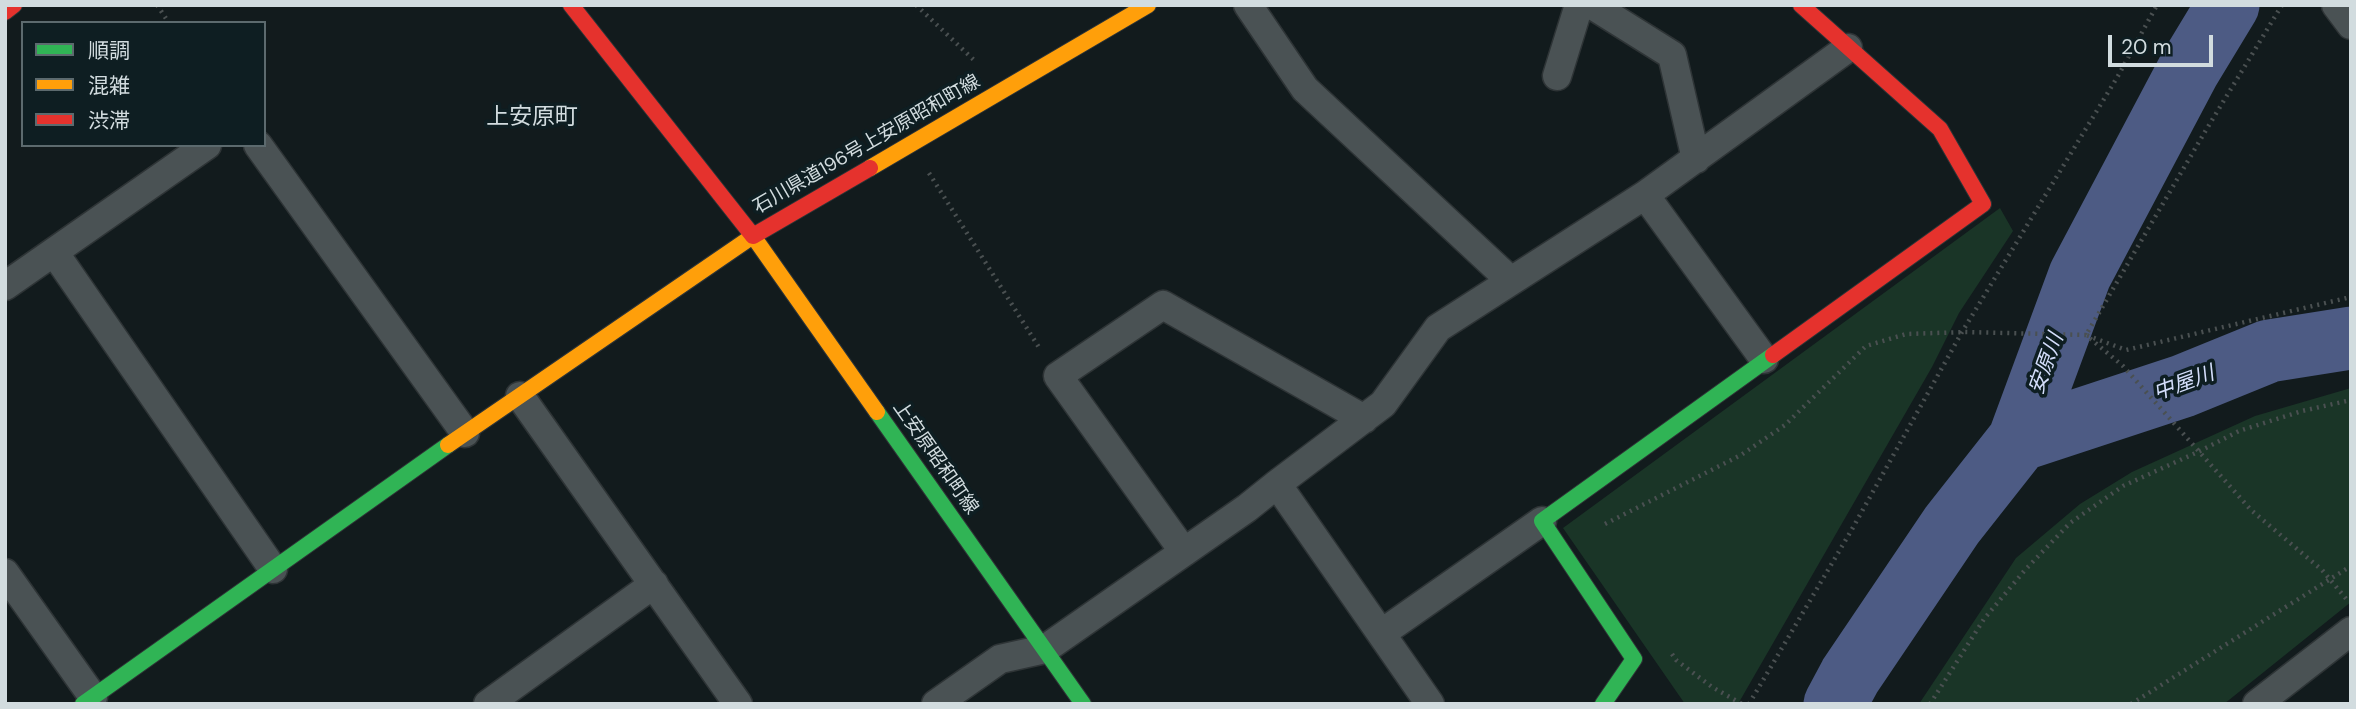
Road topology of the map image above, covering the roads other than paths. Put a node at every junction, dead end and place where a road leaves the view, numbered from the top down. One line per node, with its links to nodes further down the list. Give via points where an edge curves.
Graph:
1 (14, 5): 9 (street)
2 (571, 5): 17 (street, 石川県道196号上安原昭和町線)
3 (1148, 5): 17 (street, 石川県道196号上安原昭和町線)
4 (1248, 5): 19 (street, via 1305,89)
5 (1579, 5): 12 (street)
6 (1592, 5): 15 (street, via 1672,55)
7 (1801, 5): 11 (street)
8 (2336, 5): 10 (street)
9 (5, 12)
10 (2351, 24)
11 (1848, 48): 15 (street); 21 (street, via 1940,130 1983,204)
12 (1557, 76)
13 (205, 147): 18 (street)
14 (259, 147): 24 (street)
15 (1696, 159): 16 (street)
16 (1645, 195): 19 (street); 21 (street)
17 (753, 236): 22 (street); 33 (street, 上安原昭和町線)
18 (54, 252): 20 (street); 28 (street)
19 (1511, 281): 23 (street, via 1438,328 1383,404)
20 (5, 286)
21 (1764, 359): 26 (street)
22 (520, 396): 24 (street); 30 (street)
23 (1364, 419): 25 (street); 27 (street, via 1163,305 1058,376)
24 (465, 433): 28 (street)
25 (1277, 484): 27 (street); 32 (street)
26 (1542, 520): 32 (street); 40 (street, via 1634,659)
27 (1184, 552): 33 (street)
28 (273, 569): 34 (street)
29 (5, 573): 34 (street)
30 (654, 584): 35 (street); 36 (street)
31 (2351, 631): 41 (street)
32 (1382, 633): 39 (street)
33 (1045, 649): 37 (street, via 1000,659); 38 (street, 上安原昭和町線)
34 (88, 700)
35 (488, 704)
36 (738, 704)
37 (936, 704)
38 (1083, 704)
39 (1430, 704)
40 (1603, 704)
41 (2258, 704)

